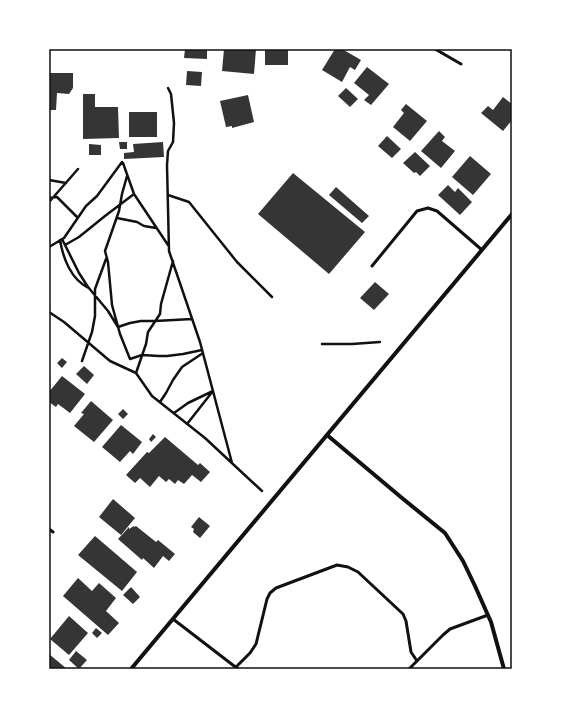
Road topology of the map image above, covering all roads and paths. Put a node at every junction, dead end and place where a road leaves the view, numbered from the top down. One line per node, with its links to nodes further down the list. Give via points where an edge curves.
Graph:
1 (435, 49): 2 (lane)
2 (461, 64)
3 (168, 88): 9 (path, via 174,123 173,142 168,151)
4 (78, 169): 7 (path)
5 (127, 176): 8 (path); 12 (path); 14 (path, via 122,162 97,196)
6 (49, 180): 7 (path)
7 (66, 182): 10 (path)
8 (134, 194): 12 (path); 16 (path)
9 (168, 195): 19 (path); 27 (path, via 189,202 237,262)
10 (53, 197): 11 (path); 14 (path, via 57,197)
11 (50, 199)
12 (120, 205): 15 (path); 18 (path)
13 (512, 214): 21 (street)
14 (77, 217): 17 (path)
15 (117, 218): 16 (path); 22 (path, via 105,251)
16 (157, 228): 19 (path)
17 (61, 240): 18 (path); 20 (path); 25 (path, via 66,261 73,274 81,284)
18 (65, 245): 25 (path)
19 (169, 246): 23 (path)
20 (49, 247)
21 (482, 250): 24 (lane, via 437,211 428,208 418,211); 43 (street)
22 (107, 258): 26 (path); 31 (path, via 112,305)
23 (173, 260): 29 (path); 30 (path, via 160,314)
24 (372, 266)
25 (89, 288): 26 (path)
26 (95, 296): 31 (path); 33 (path, via 92,332)
27 (272, 297)
28 (49, 312): 33 (path)
29 (192, 319): 30 (path); 35 (path)
30 (155, 321): 31 (path, via 140,321); 36 (path, via 148,332)
31 (118, 327): 36 (path, via 130,359)
32 (380, 342): 34 (path)
33 (88, 343): 37 (path); 38 (path, via 110,361)
34 (322, 344)
35 (202, 352): 36 (path, via 167,356); 39 (path); 40 (path, via 182,367)
36 (142, 355): 38 (path)
37 (82, 361)
38 (136, 373): 40 (path, via 152,396)
39 (213, 391): 41 (path); 42 (path); 44 (path)
40 (160, 402): 41 (path)
41 (174, 413): 42 (path)
42 (188, 424): 44 (path)
43 (327, 435): 45 (street); 48 (street, via 445,533 463,562)
44 (232, 463): 45 (path)
45 (272, 500): 49 (street)
46 (49, 529): 47 (lane)
47 (53, 532)
48 (488, 615): 50 (lane, via 450,630); 54 (street)
49 (173, 619): 51 (lane); 52 (street)
50 (417, 661): 51 (lane, via 411,652 403,614 358,572 348,566 337,565 276,588 270,593 256,644); 53 (lane)
51 (237, 668)
52 (132, 669)
53 (409, 669)
54 (504, 669)

